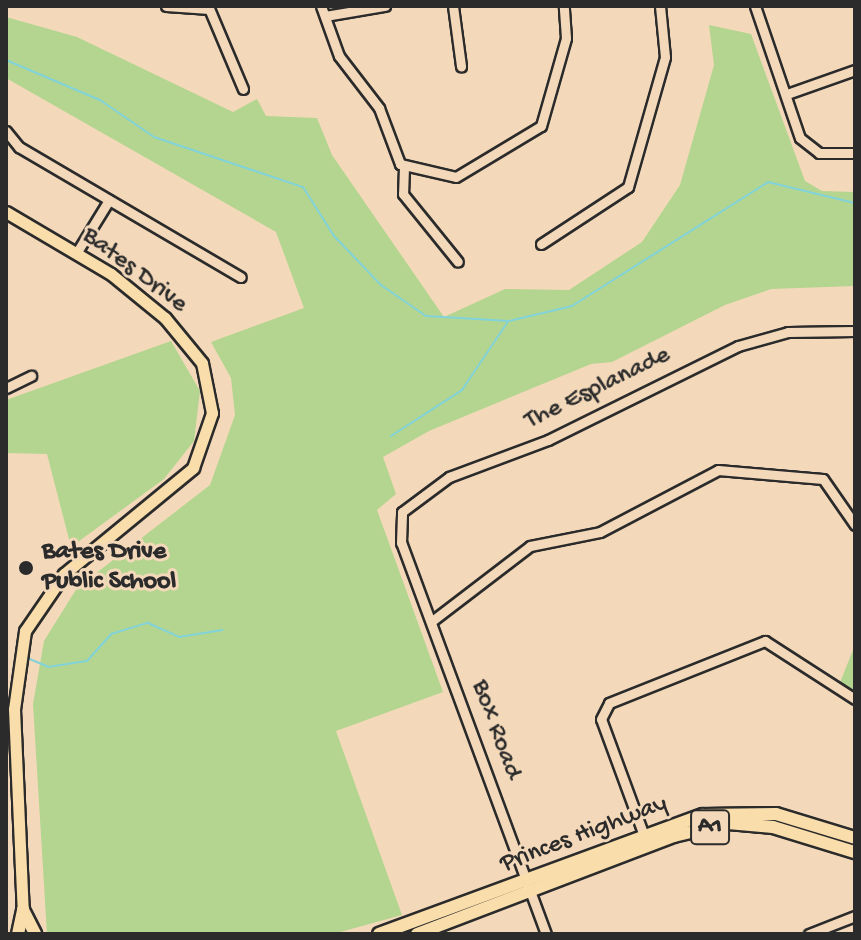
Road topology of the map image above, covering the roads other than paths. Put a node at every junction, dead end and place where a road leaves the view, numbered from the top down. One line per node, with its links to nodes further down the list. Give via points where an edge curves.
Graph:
1 (166, 6): 7 (street)
2 (385, 6): 8 (street)
3 (453, 6): 9 (street)
4 (564, 6): 15 (street, via 566,38 537,130 467,175)
5 (660, 6): 18 (street, via 665,57 628,187)
6 (755, 6): 12 (street)
7 (209, 7): 11 (street)
8 (323, 11): 15 (street, via 339,56 379,108)
9 (461, 66)
10 (855, 70): 12 (street)
11 (243, 89)
12 (787, 94): 14 (street, via 808,148)
13 (6, 131): 16 (street)
14 (855, 153)
15 (404, 167): 20 (street, via 403,194)
16 (109, 200): 19 (street); 21 (street)
17 (6, 212): 19 (main road, Bates Drive)
18 (541, 244)
19 (77, 252): 33 (main road, Bates Drive, via 184,338 206,373 212,413 193,468 64,574 25,631 14,709)
20 (458, 262)
21 (241, 277)
22 (855, 331): 26 (street, The Esplanade, via 788,332 738,346 548,440 449,477 406,506)
23 (31, 376): 24 (street)
24 (6, 388)
25 (855, 525): 27 (street, via 823,479 718,470 600,532 530,546)
26 (401, 543): 27 (street, Box Road)
27 (432, 621): 32 (street, Box Road)
28 (855, 699): 29 (street, via 765,641 609,703 601,719)
29 (643, 833): 30 (highway, Princes Highway / A1, via 737,812 776,814); 32 (highway, Princes Highway / A1)
30 (855, 838)
31 (855, 852): 32 (highway, Princes Highway / A1, via 773,827 728,823)
32 (528, 887): 37 (highway, Princes Highway / A1); 38 (highway, Princes Highway / A1); 39 (street, Box Road)
33 (23, 910): 35 (highway); 36 (highway)
34 (855, 916): 40 (street)
35 (21, 934)
36 (35, 934)
37 (379, 934)
38 (417, 934)
39 (546, 934)
40 (809, 934)

